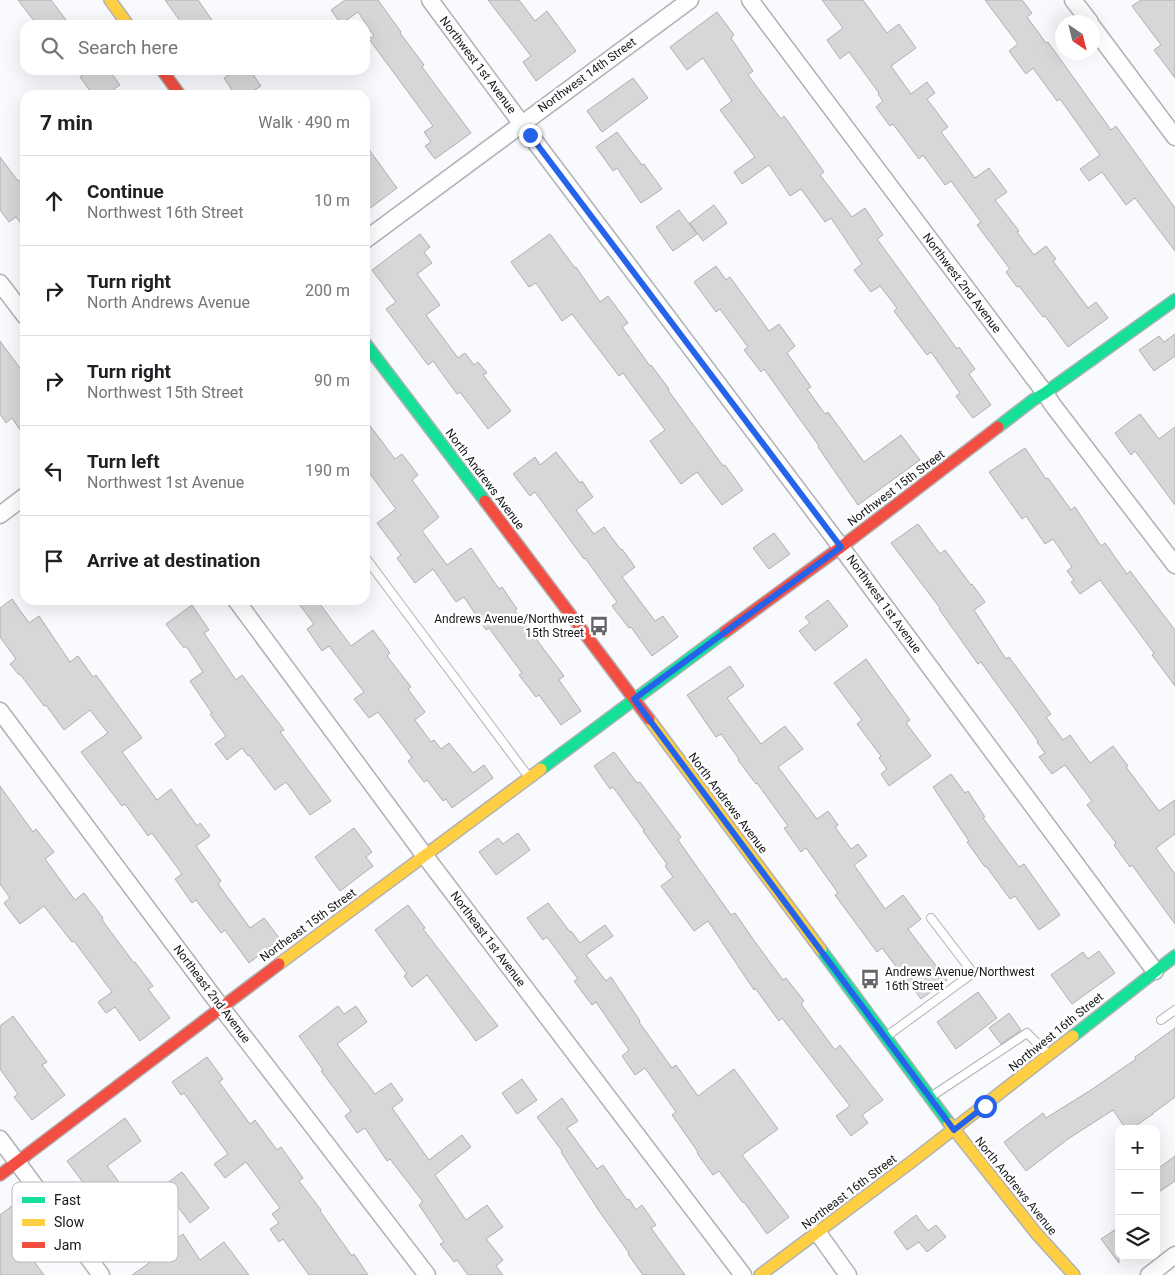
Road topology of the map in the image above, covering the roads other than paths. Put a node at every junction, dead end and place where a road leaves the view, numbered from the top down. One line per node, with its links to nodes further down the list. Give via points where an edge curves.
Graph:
1 (110, 0): 7 (street)
2 (430, 0): 11 (street, Northwest 1st Avenue)
3 (690, 0): 11 (street, Northwest 14th Street)
4 (750, 0): 18 (street, Northwest 2nd Avenue)
5 (1073, 0): 6 (street)
6 (1085, 15)
7 (124, 20)
8 (1100, 37): 12 (street)
9 (166, 75): 10 (street)
10 (176, 90)
11 (521, 124): 13 (street, Northwest 14th Street); 21 (street, Northwest 1st Avenue)
12 (1175, 138)
13 (370, 236)
14 (0, 283): 16 (street)
15 (1175, 300): 18 (street, Northwest 15th Street)
16 (20, 309)
17 (370, 350): 25 (street, North Andrews Avenue)
18 (1046, 393): 21 (street, Northwest 15th Street); 23 (street, Northwest 2nd Avenue)
19 (20, 500): 20 (street)
20 (0, 515)
21 (841, 547): 25 (street, Northwest 15th Street); 31 (street, Northwest 1st Avenue)
22 (370, 563): 27 (lane)
23 (1175, 565)
24 (240, 605): 28 (street, Northeast 1st Avenue)
25 (634, 699): 27 (street, Northeast 15th Street); 35 (street, North Andrews Avenue)
26 (0, 710): 32 (street, Northeast 2nd Avenue)
27 (530, 777): 28 (street, Northeast 15th Street)
28 (425, 856): 32 (street, Northeast 15th Street); 48 (street, Northeast 1st Avenue)
29 (931, 918): 35 (lane, via 973,973)
30 (1175, 956): 31 (street, Northwest 16th Street)
31 (1155, 971): 36 (street, Northwest 16th Street)
32 (221, 1007): 40 (street, Northeast 15th Street); 47 (street, Northeast 2nd Avenue)
33 (1175, 1010): 34 (lane)
34 (1161, 1020)
35 (885, 1037): 37 (street, North Andrews Avenue)
36 (1049, 1055): 37 (lane, via 1027,1033); 38 (street, Northwest 16th Street)
37 (930, 1097): 38 (street, North Andrews Avenue)
38 (954, 1130): 43 (street, Northeast 16th Street); 51 (street, North Andrews Avenue)
39 (0, 1139): 40 (street)
40 (17, 1162): 41 (street, Northeast 15th Street); 42 (street)
41 (0, 1175)
42 (32, 1182)
43 (818, 1233): 49 (street, Northeast 16th Street); 50 (street)
44 (1175, 1255): 52 (street)
45 (91, 1262): 46 (street)
46 (101, 1275)
47 (427, 1275)
48 (742, 1275)
49 (760, 1275)
50 (848, 1275)
51 (1074, 1275)
52 (1149, 1275)

